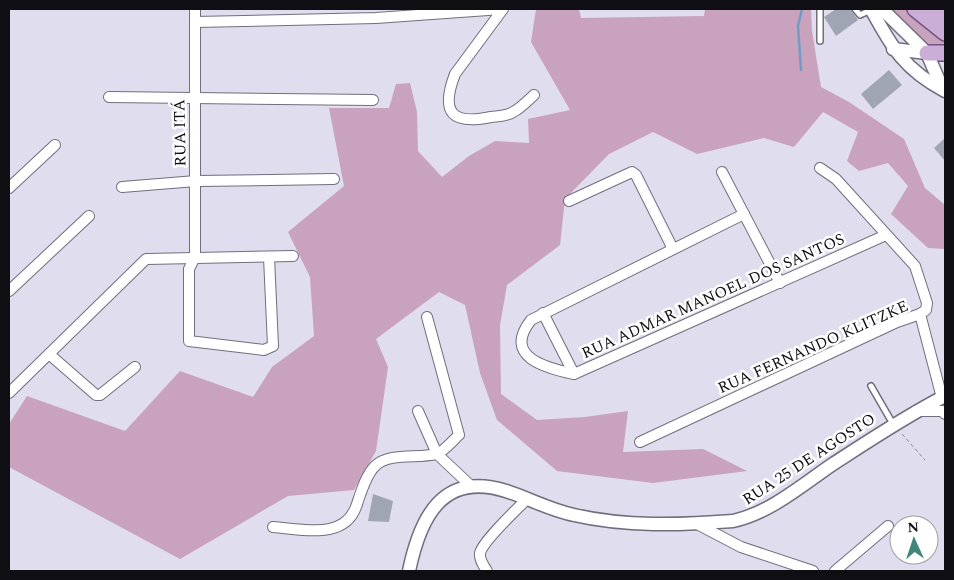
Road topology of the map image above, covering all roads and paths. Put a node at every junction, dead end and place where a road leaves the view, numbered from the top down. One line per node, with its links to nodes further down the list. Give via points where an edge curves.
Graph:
1 (194, 9): 11 (street, RUA ITÁ)
2 (502, 9): 9 (street); 19 (street, via 455,74 450,105 453,115 472,121 512,113)
3 (820, 9): 13 (lane)
4 (855, 9): 5 (lane, via 860,15)
5 (871, 9): 14 (street)
6 (882, 9): 15 (street)
7 (915, 9): 12 (main road)
8 (932, 9): 10 (main road)
9 (454, 10): 11 (street, via 376,18)
10 (945, 20)
11 (195, 22): 21 (street, RUA ITÁ)
12 (945, 33)
13 (820, 41)
14 (893, 49): 15 (street); 18 (street, via 915,73)
15 (926, 53): 16 (main road); 18 (street)
16 (945, 53)
17 (945, 58): 18 (street, via 941,63)
18 (944, 87)
19 (534, 94)
20 (109, 97): 21 (street)
21 (194, 98): 22 (street); 27 (street, RUA ITÁ)
22 (373, 100)
23 (55, 145): 29 (street)
24 (820, 168): 33 (street, via 836,179)
25 (722, 172): 31 (street)
26 (334, 179): 27 (street)
27 (196, 181): 28 (street); 36 (street, RUA ITÁ)
28 (122, 187)
29 (9, 188)
30 (570, 201): 34 (street, via 632,172)
31 (744, 214): 34 (street, RUA ADMAR MANOEL DOS SANTOS); 38 (street)
32 (89, 216): 39 (street)
33 (886, 235): 38 (street, RUA ADMAR MANOEL DOS SANTOS); 41 (street, via 914,266 926,303 926,310)
34 (673, 249): 40 (street, RUA ADMAR MANOEL DOS SANTOS)
35 (292, 256): 37 (street)
36 (195, 257): 37 (street); 37 (street, RUA ITÁ, via 189,269 189,341 264,350 273,346); 43 (street, via 146,259)
37 (268, 257)
38 (780, 283): 45 (street, RUA ADMAR MANOEL DOS SANTOS)
39 (9, 292)
40 (543, 313): 45 (street); 45 (street, RUA ADMAR MANOEL DOS SANTOS, via 531,320 523,331 524,352 537,365)
41 (920, 314): 48 (street, RUA FERNANDO KLITZKE); 53 (street, RUA FERNANDO KLITZKE)
42 (427, 317): 54 (street, via 460,431)
43 (50, 354): 44 (street, via 96,395); 47 (street)
44 (135, 368)
45 (574, 374)
46 (871, 386): 52 (lane)
47 (9, 393)
48 (944, 397): 50 (street, RUA 25 DE AGOSTO)
49 (418, 411): 54 (street)
50 (916, 412): 51 (street, via 942,411); 52 (street, RUA 25 DE AGOSTO)
51 (945, 414)
52 (893, 424): 55 (path); 58 (street, RUA 25 DE AGOSTO, via 778,502 746,518)
53 (640, 442)
54 (437, 454): 56 (street); 60 (street, via 387,460 376,466 362,490 356,509 337,528 321,531)
55 (925, 460)
56 (471, 486): 57 (street, RUA 25 DE AGOSTO, via 504,490); 61 (street, RUA 25 DE AGOSTO, via 450,492 428,513 414,547)
57 (527, 499): 58 (street, RUA 25 DE AGOSTO, via 590,518 646,524); 62 (street, via 484,543 480,554)
58 (698, 524): 63 (street, via 741,547)
59 (888, 526): 64 (street)
60 (273, 528)
61 (410, 571)
62 (487, 571)
63 (813, 571)
64 (835, 571)

